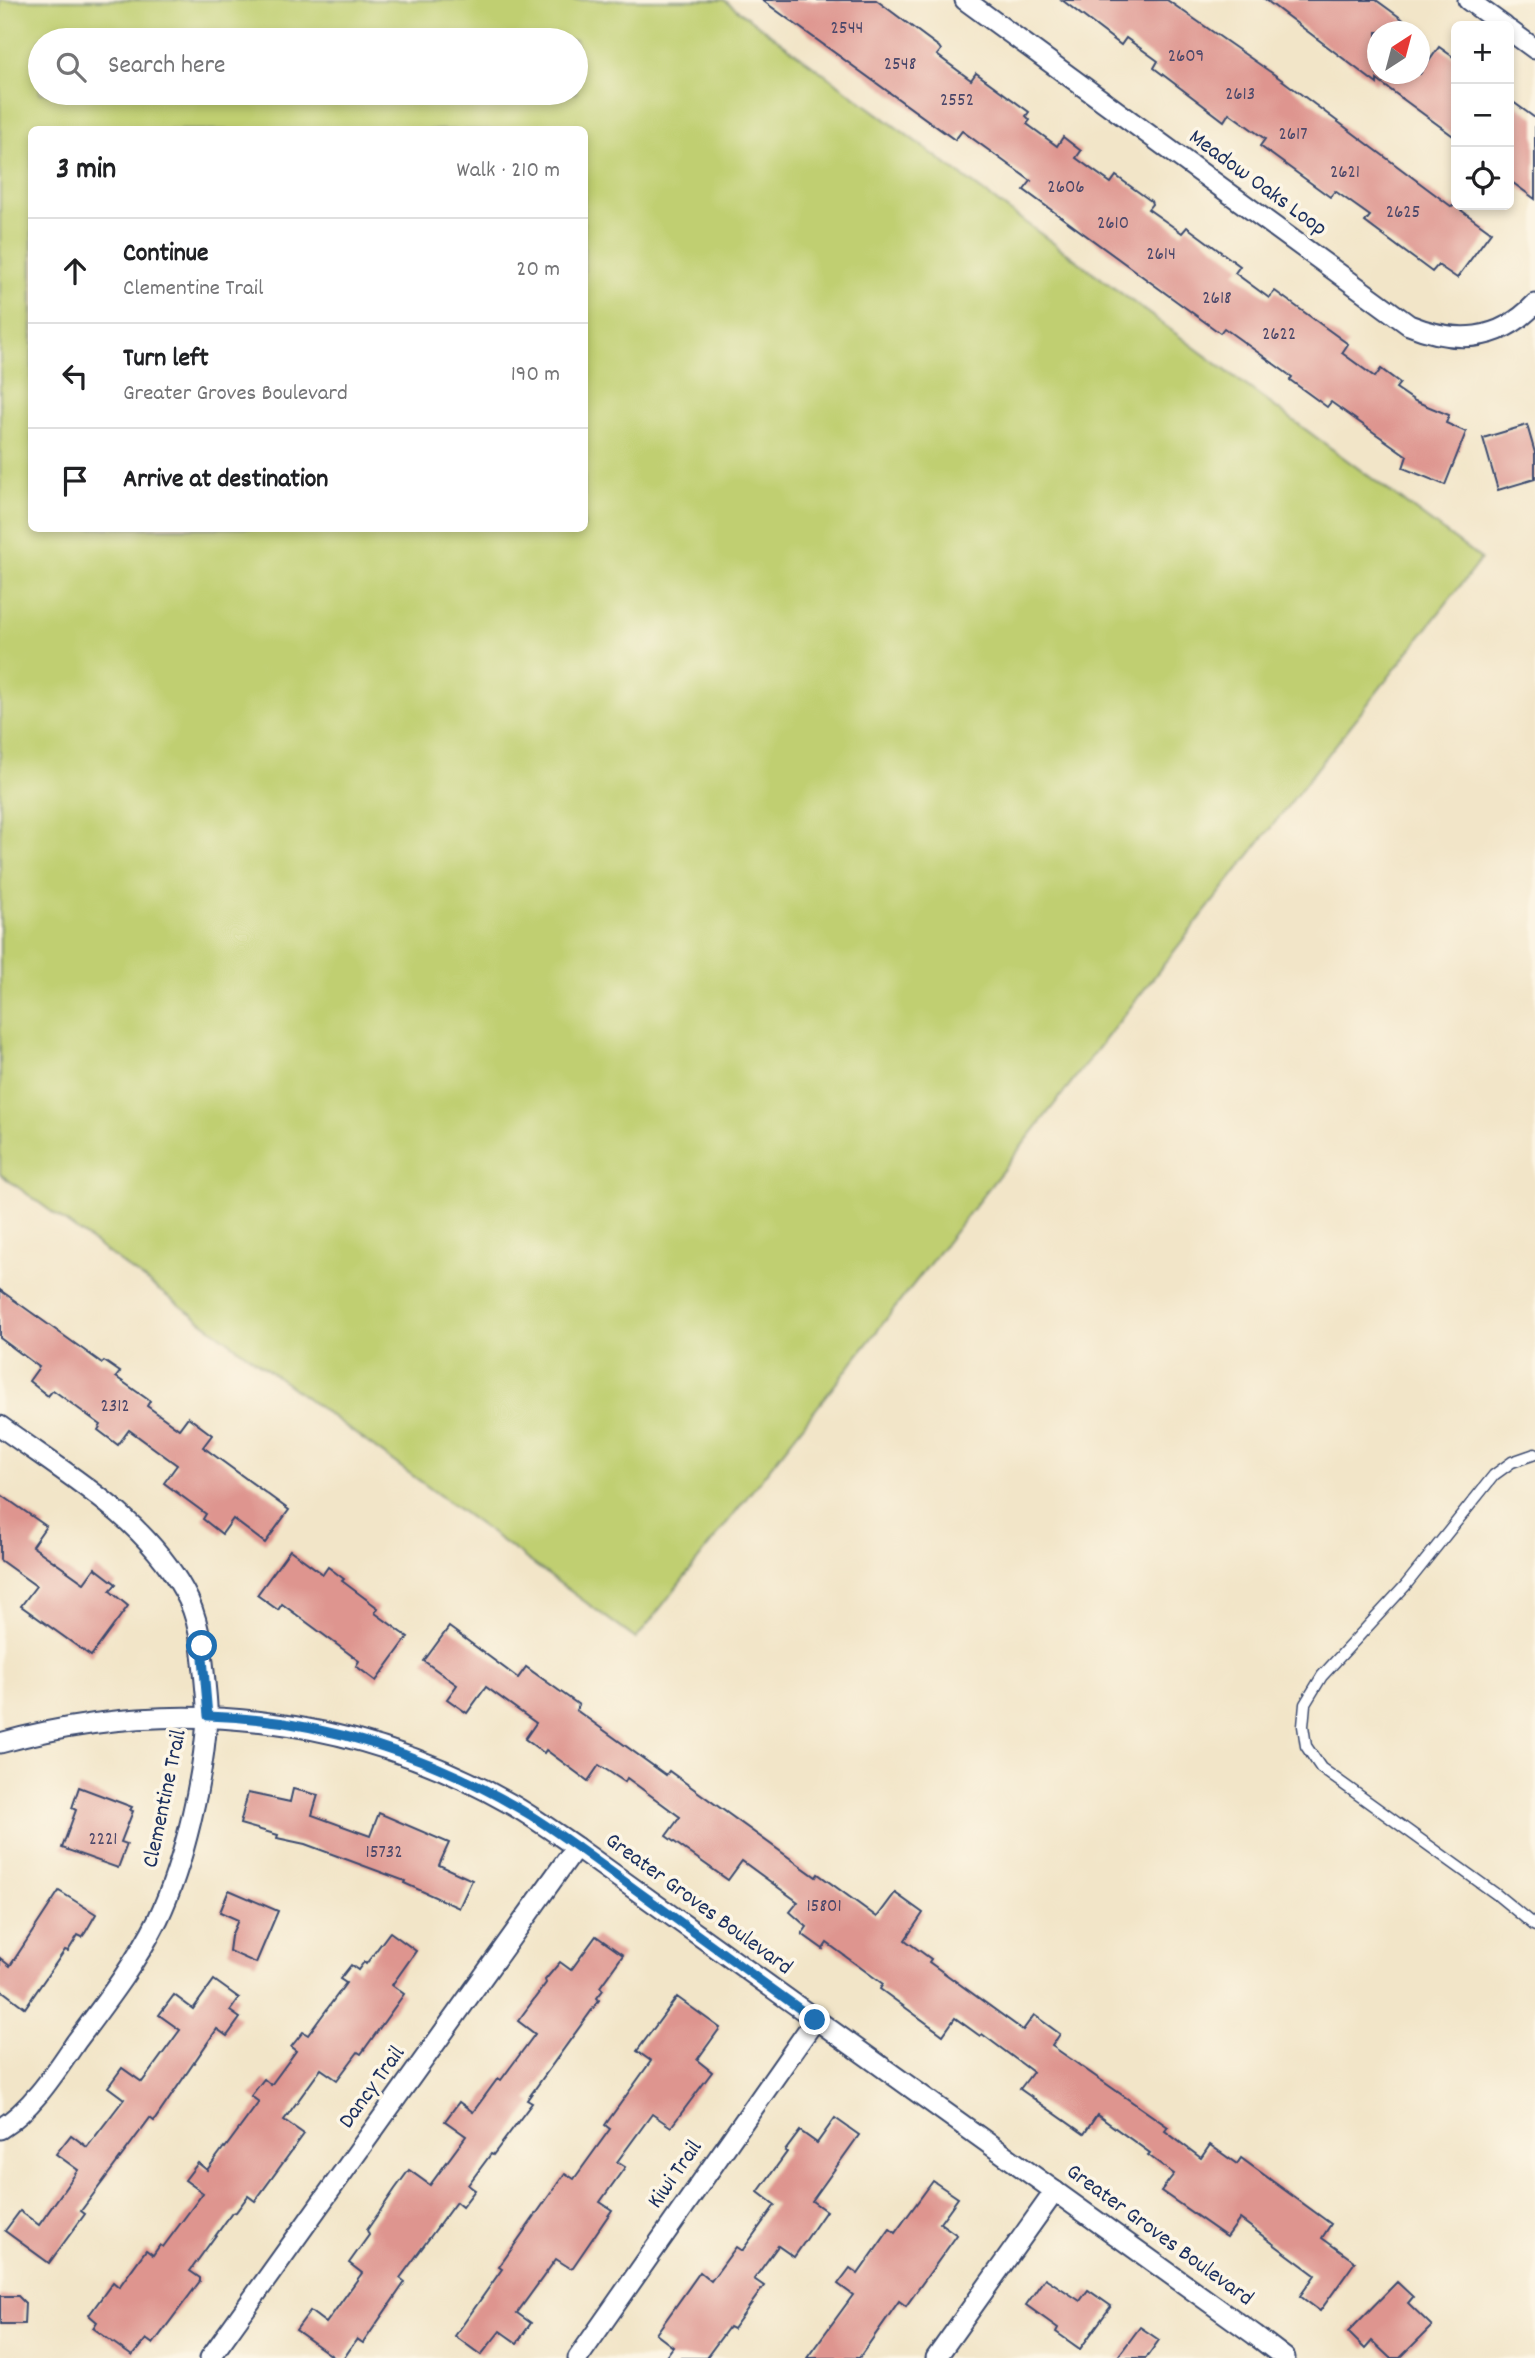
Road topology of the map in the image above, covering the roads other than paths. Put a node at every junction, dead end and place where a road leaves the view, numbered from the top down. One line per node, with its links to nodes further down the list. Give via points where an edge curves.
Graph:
1 (965, 0): 6 (street, Meadow Oaks Loop, via 1409,325 1444,337 1481,336 1504,328)
2 (1468, 0): 3 (street)
3 (1497, 21)
4 (1514, 34): 5 (street)
5 (1535, 49)
6 (1535, 304)
7 (0, 1426): 9 (street, Clementine Trail, via 110,1505 155,1549 184,1590 196,1618)
8 (1535, 1454): 12 (lane, via 1494,1475 1405,1586 1322,1676 1306,1704 1303,1726 1306,1746 1321,1768)
9 (208, 1716): 10 (street, Greater Groves Boulevard, via 89,1724); 11 (street, Greater Groves Boulevard, via 316,1730 403,1754 485,1790); 14 (street, Clementine Trail, via 186,1837 157,1921 61,2063 27,2106)
10 (0, 1743)
11 (576, 1847): 13 (street, Greater Groves Boulevard); 16 (street, Dancy Trail)
12 (1535, 1926)
13 (815, 2020): 15 (street, Greater Groves Boulevard); 17 (street, Kiwi Trail)
14 (0, 2129)
15 (1055, 2191): 18 (street); 19 (street, Greater Groves Boulevard)
16 (210, 2358)
17 (578, 2358)
18 (936, 2358)
19 (1284, 2358)

